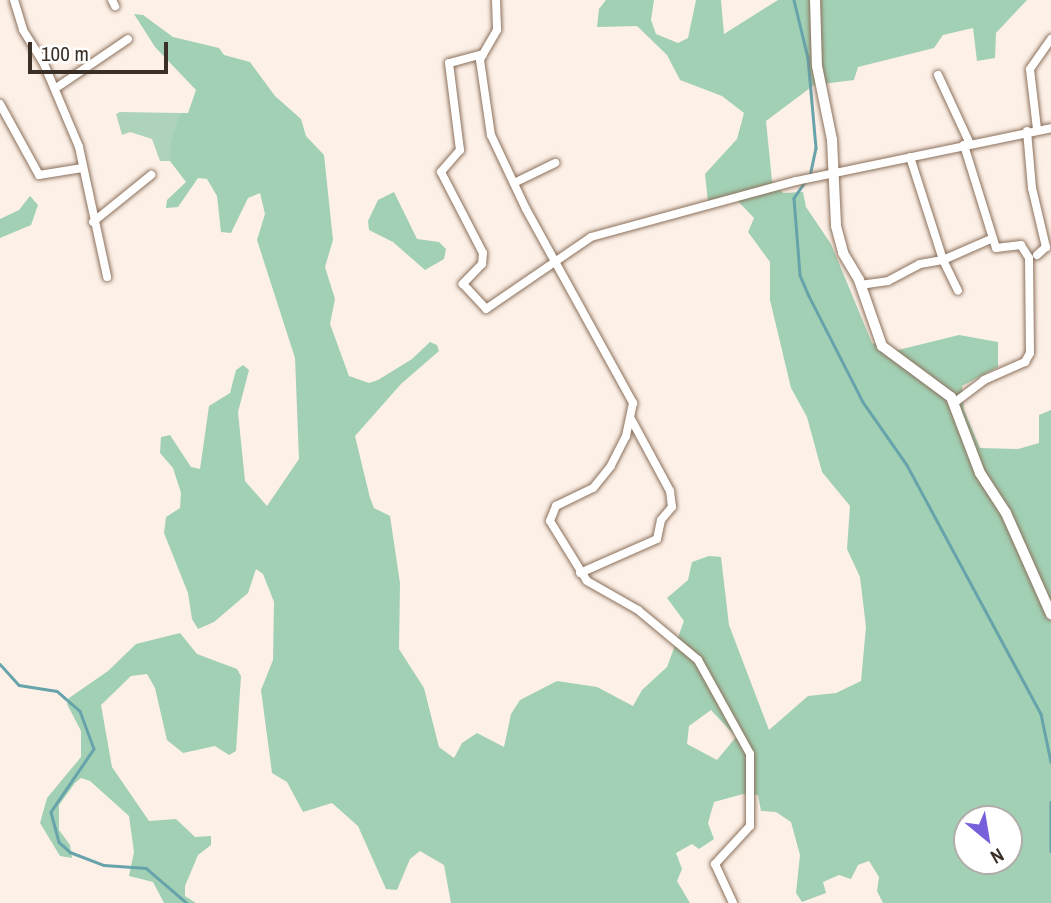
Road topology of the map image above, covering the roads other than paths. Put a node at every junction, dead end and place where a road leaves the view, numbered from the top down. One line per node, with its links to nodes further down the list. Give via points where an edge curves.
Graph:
1 (15, 0): 8 (street, via 23,30)
2 (496, 0): 6 (street, via 497,30)
3 (815, 0): 17 (street, via 817,66)
4 (128, 39): 8 (street)
5 (1051, 40): 11 (street, via 1030,69)
6 (483, 54): 19 (street, via 480,63 491,135); 24 (street, via 453,58 448,65 460,150 441,172 484,257 464,287 486,309)
7 (938, 75): 13 (street)
8 (55, 88): 16 (street, via 79,147)
9 (0, 104): 16 (street, via 39,175)
10 (1051, 128): 11 (street)
11 (1037, 129): 12 (street)
12 (1027, 131): 13 (street); 23 (street, via 1032,188 1046,247)
13 (967, 145): 14 (street); 21 (street)
14 (910, 157): 17 (street); 25 (street)
15 (555, 163): 19 (street)
16 (82, 168): 20 (street)
17 (836, 174): 24 (street, via 591,237); 27 (street, via 836,226 843,253)
18 (151, 175): 20 (street)
19 (514, 183): 24 (street)
20 (93, 222): 26 (street)
21 (992, 239): 23 (street, via 998,251 1024,247); 25 (street)
22 (1051, 254): 23 (street)
23 (1033, 257): 29 (street, via 1028,357)
24 (556, 259): 30 (street, via 628,389)
25 (943, 260): 27 (street, via 920,264 888,281); 28 (street)
26 (107, 277)
27 (860, 285): 29 (street, via 887,352 932,379)
28 (958, 291)
29 (954, 403): 32 (street, via 979,473 1006,513)
30 (631, 419): 31 (street, via 601,480 556,506 550,515); 31 (street, via 670,491 672,507 661,520 657,539)
31 (580, 573): 33 (street, via 604,594 659,625 698,660 750,754 752,821 747,835 715,864)
32 (1051, 614)
33 (733, 903)

